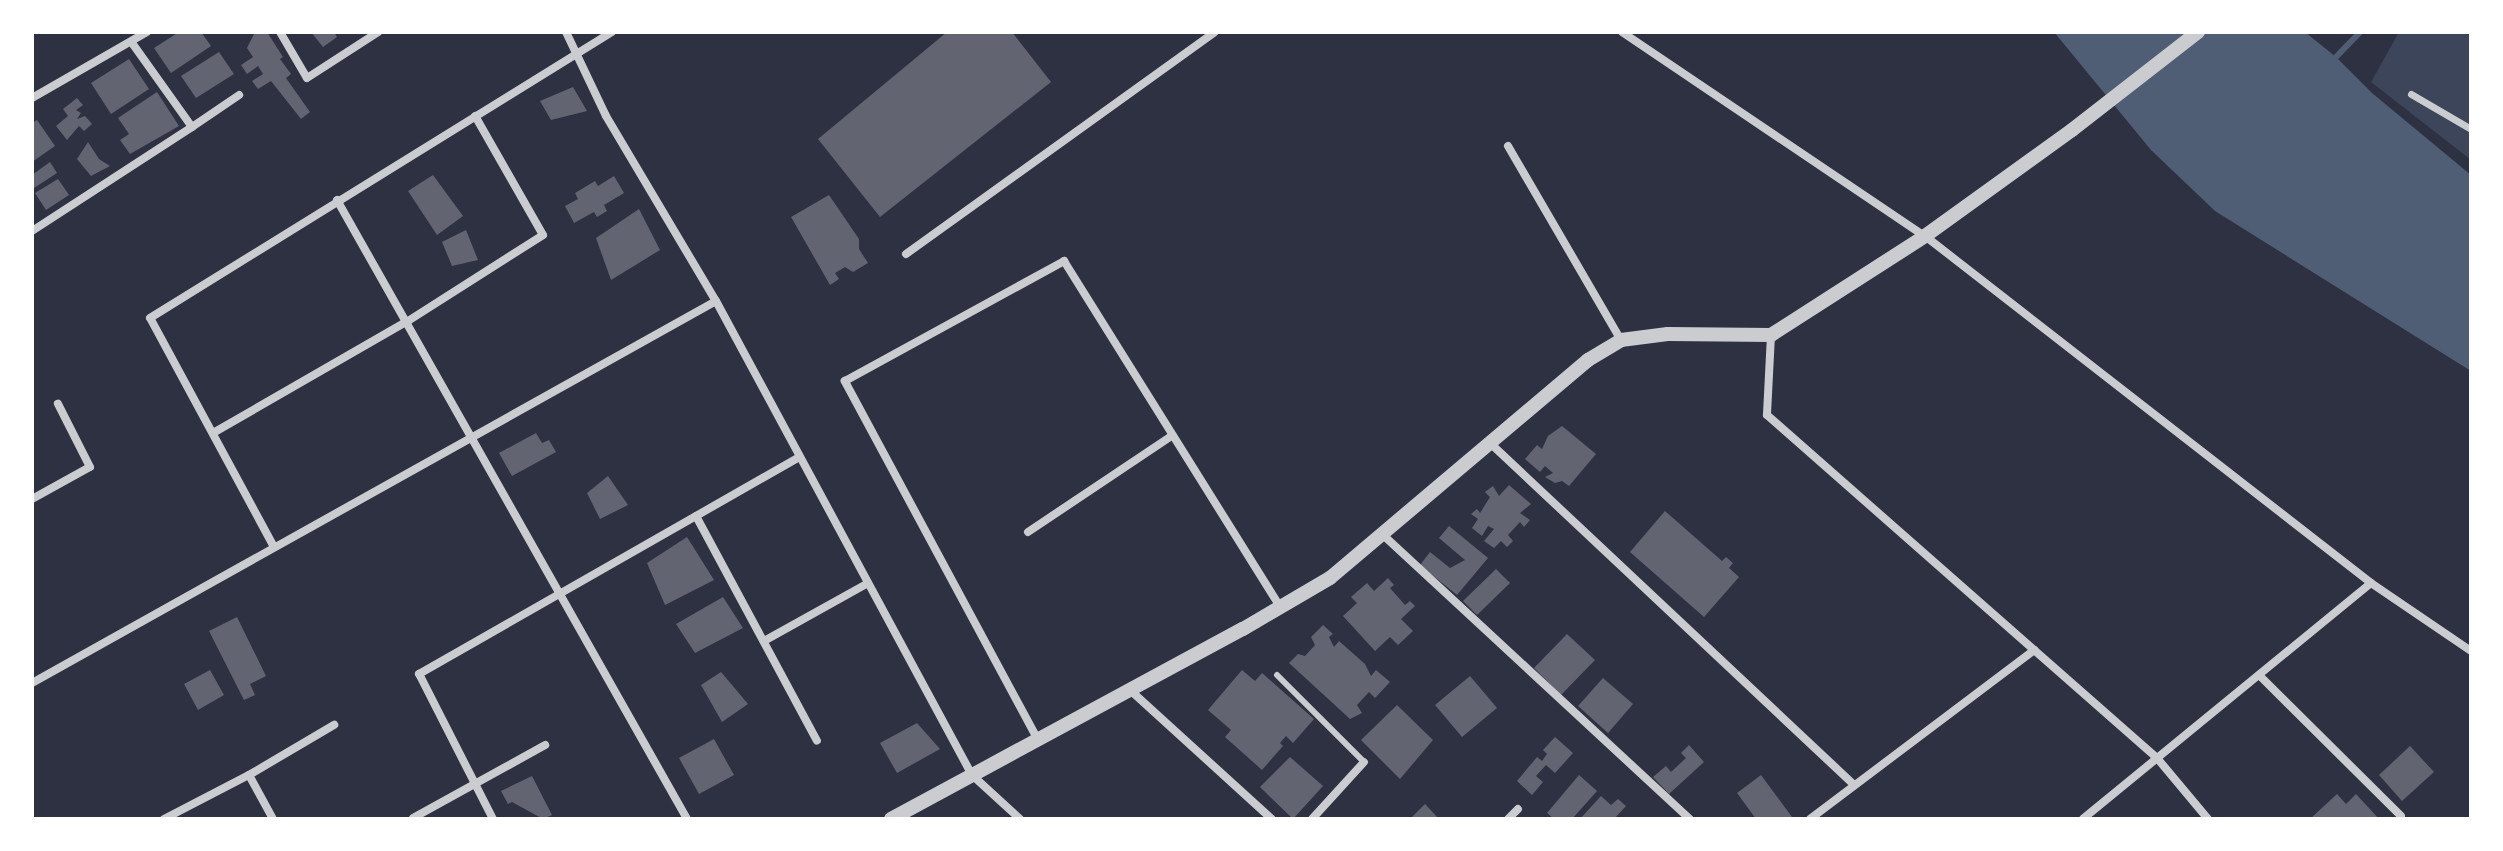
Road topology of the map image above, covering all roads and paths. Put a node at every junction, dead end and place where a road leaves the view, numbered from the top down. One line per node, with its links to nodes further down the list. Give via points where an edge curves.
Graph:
1 (147, 32): 9 (street)
2 (280, 32): 3 (street, via 307,78)
3 (378, 32)
4 (566, 32): 10 (street)
5 (612, 32): 10 (street)
6 (1215, 32): 21 (street)
7 (1622, 32): 20 (street)
8 (2198, 32): 20 (street)
9 (132, 43): 13 (street); 15 (street)
10 (577, 54): 14 (street); 22 (street, via 606,116)
11 (2411, 94): 16 (street)
12 (239, 95): 15 (street)
13 (32, 98)
14 (475, 116): 18 (street); 23 (street, via 543,235)
15 (192, 127): 19 (street)
16 (2471, 129)
17 (1508, 146): 25 (street)
18 (337, 200): 23 (street); 27 (street, via 150,318)
19 (32, 231)
20 (1925, 236): 24 (street); 38 (street)
21 (906, 254)
22 (716, 301): 29 (street); 31 (street)
23 (405, 320): 27 (street); 29 (street)
24 (1771, 335): 25 (street, via 1668,334); 42 (street, via 1767,415)
25 (1621, 340): 30 (street, via 1588,360)
26 (58, 404): 32 (street, via 90,467)
27 (213, 433): 36 (street)
28 (1173, 435): 34 (street); 40 (street); 49 (street, via 1064,261 845,381)
29 (471, 437): 36 (street); 39 (street)
30 (1490, 443): 35 (street); 57 (street)
31 (800, 457): 33 (street); 37 (street)
32 (32, 499)
33 (696, 516): 39 (street); 41 (street)
34 (1028, 532)
35 (1382, 534): 40 (street, via 1330,578); 70 (street)
36 (274, 547): 46 (street)
37 (868, 583): 41 (street); 55 (street)
38 (2371, 583): 43 (street); 45 (street)
39 (560, 594): 56 (street, via 419,674); 64 (street)
40 (1280, 607): 47 (street)
41 (764, 641): 50 (street)
42 (2034, 650): 52 (street); 57 (street)
43 (2471, 651)
44 (1277, 675): 53 (lane)
45 (2259, 675): 52 (street); 59 (street)
46 (32, 683)
47 (1130, 690): 49 (street); 67 (street)
48 (334, 725): 54 (street)
49 (1038, 740): 55 (street)
50 (817, 741)
51 (545, 745): 56 (street)
52 (2157, 758): 72 (street); 73 (street)
53 (1364, 762): 68 (street)
54 (249, 775): 61 (street); 62 (street)
55 (972, 775): 65 (street); 66 (street)
56 (475, 784): 60 (street); 63 (street)
57 (1854, 785): 71 (street)
58 (1518, 809): 69 (street)
59 (2401, 816)
60 (413, 818)
61 (164, 819)
62 (273, 819)
63 (493, 819)
64 (687, 819)
65 (891, 819)
66 (1020, 819)
67 (1272, 819)
68 (1312, 819)
69 (1508, 819)
70 (1690, 819)
71 (1810, 819)
72 (2083, 819)
73 (2208, 819)

